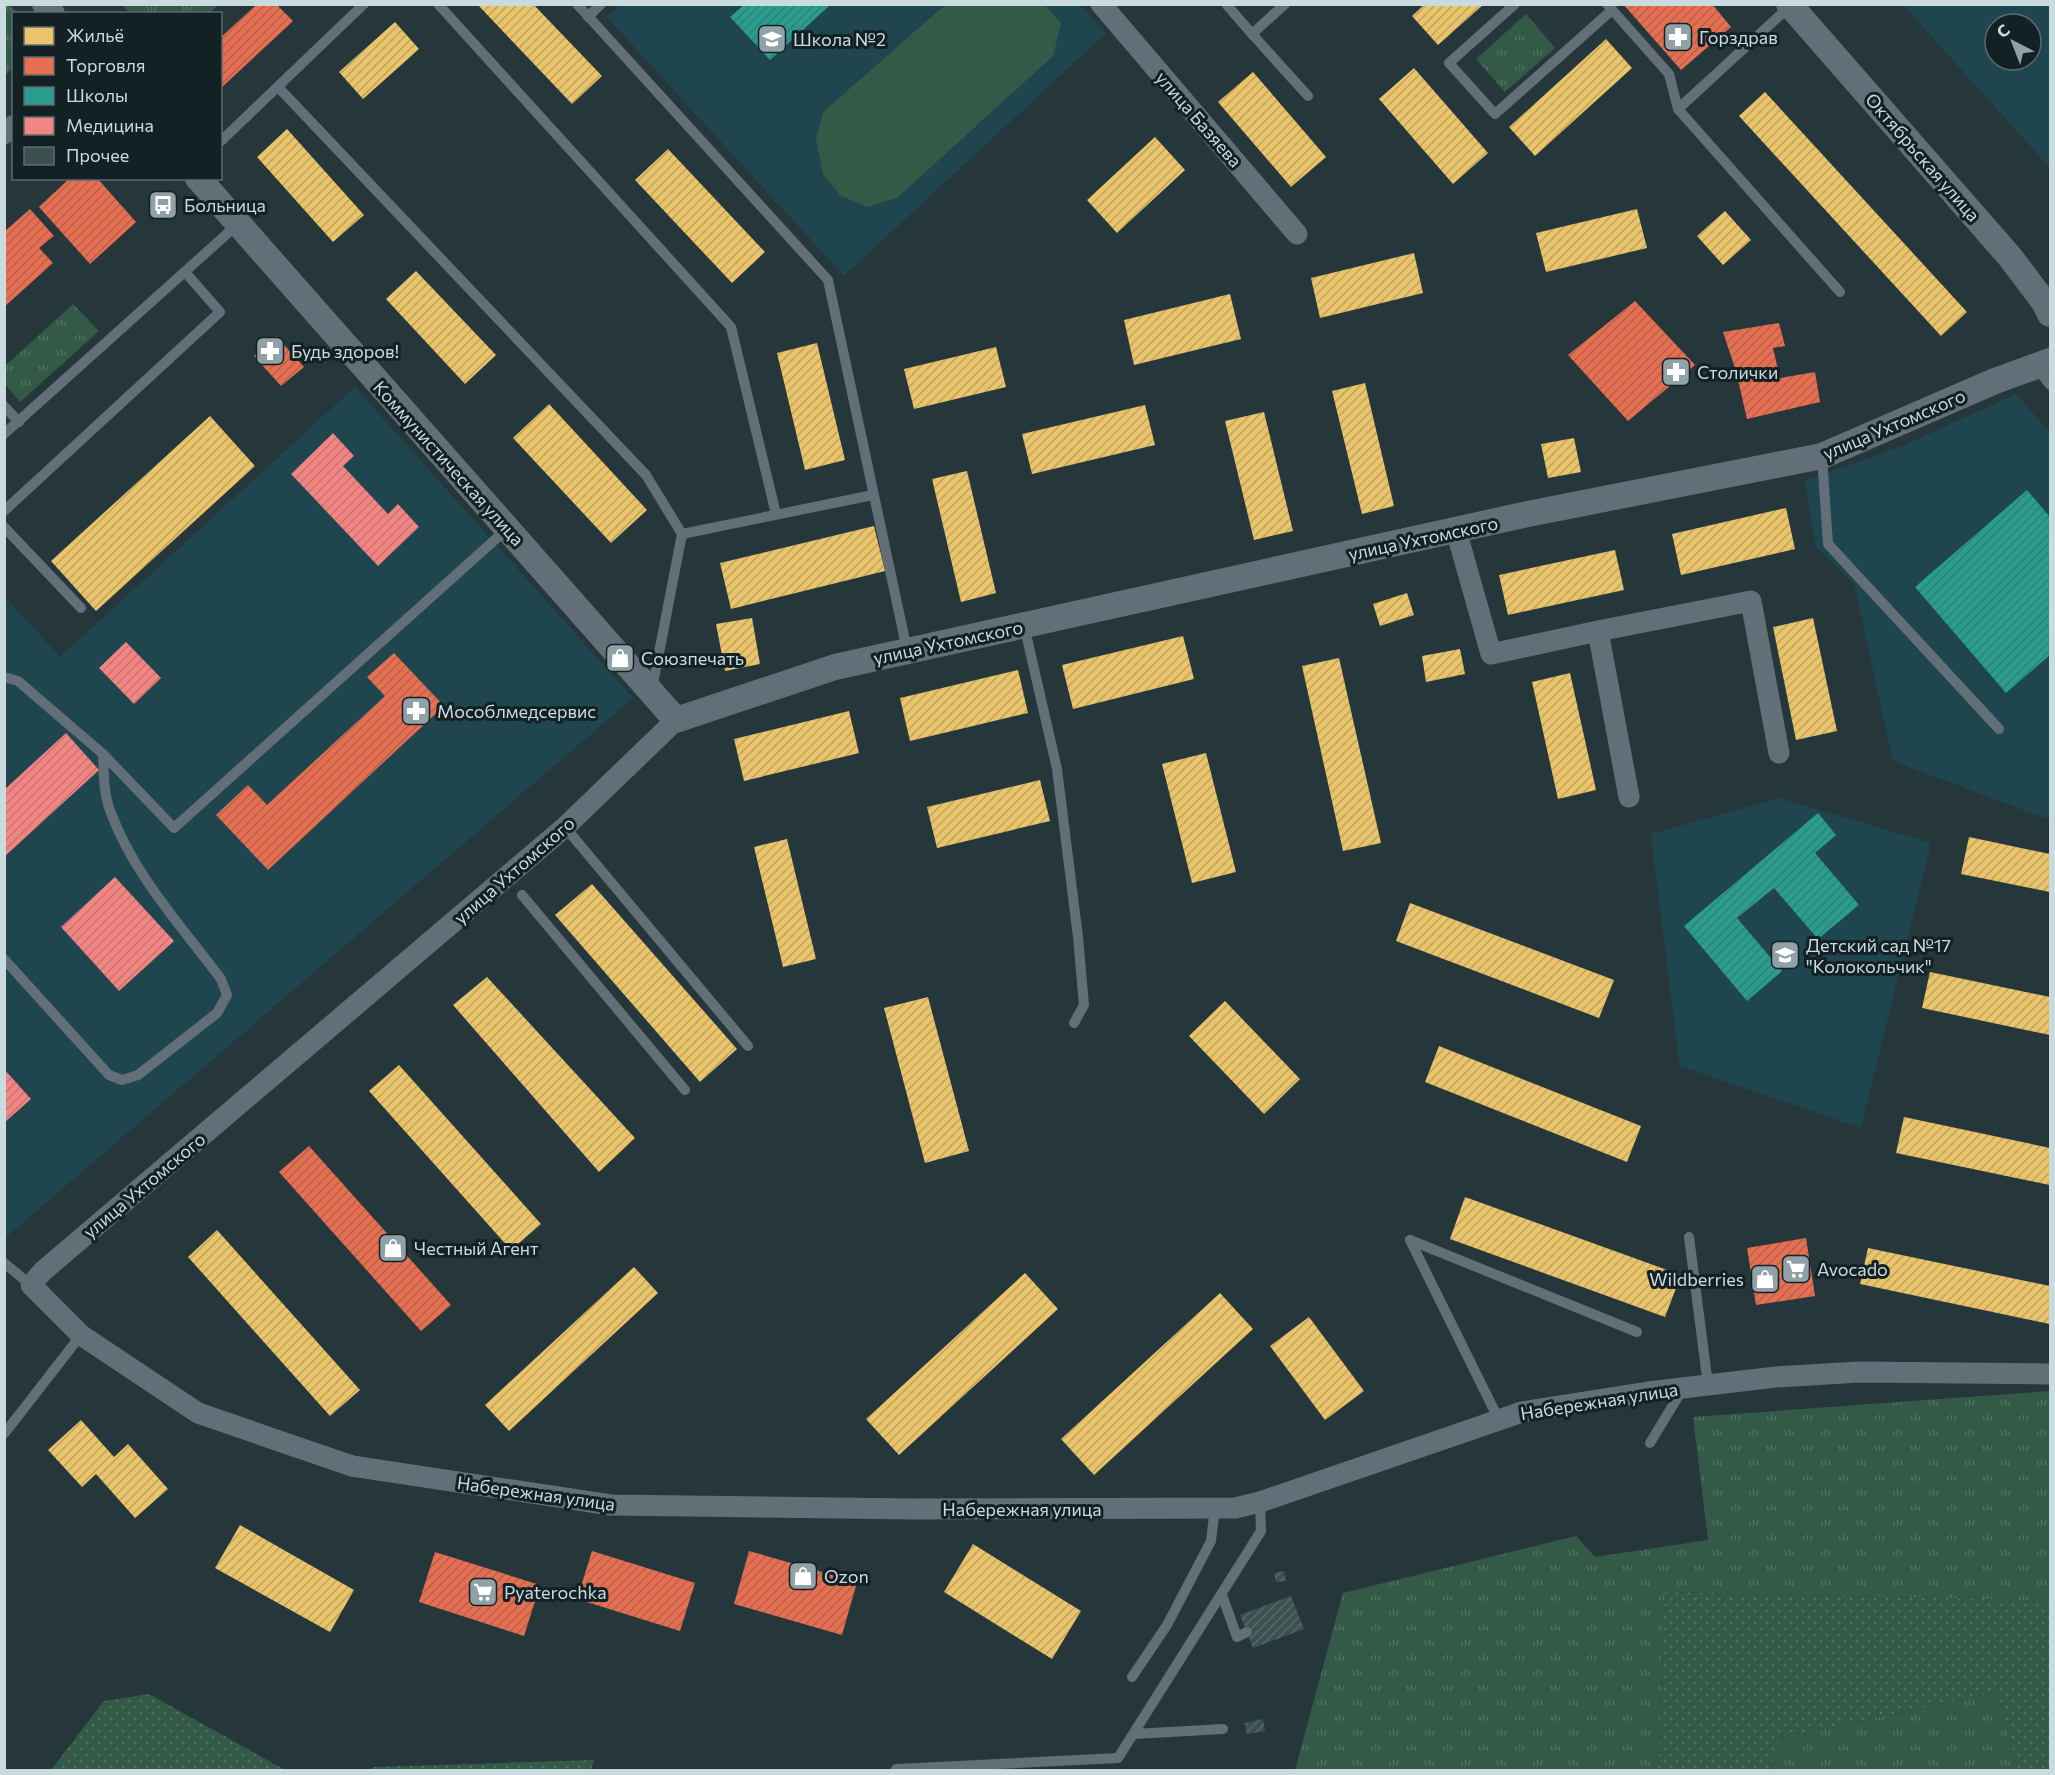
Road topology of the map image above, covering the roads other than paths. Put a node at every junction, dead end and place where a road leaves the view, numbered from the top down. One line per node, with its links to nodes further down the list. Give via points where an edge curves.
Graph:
1 (364, 4): 13 (lane)
2 (438, 4): 30 (lane, via 731,327)
3 (577, 4): 11 (lane)
4 (601, 4): 11 (lane)
5 (1101, 4): 19 (street, улица Базяева)
6 (1226, 4): 12 (lane)
7 (1285, 4): 12 (lane)
8 (1515, 4): 10 (lane, via 1449,63 1495,114)
9 (1789, 5): 15 (lane); 22 (street, Октябрьская улица, via 2010,257)
10 (1609, 7): 15 (lane, via 1669,74)
11 (588, 16): 28 (lane, via 828,280)
12 (1252, 33): 14 (lane)
13 (278, 87): 16 (lane); 34 (lane, via 646,475)
14 (1308, 96)
15 (1678, 108): 21 (lane)
16 (222, 140)
17 (200, 180): 18 (street, Коммунистическая улица)
18 (238, 224): 20 (lane); 32 (street, Коммунистическая улица)
19 (1297, 234)
20 (185, 272): 25 (lane); 29 (lane, via 220,312)
21 (1839, 292)
22 (2050, 314)
23 (2045, 371): 27 (street, улица Ухтомского, via 1995,381)
24 (4, 406): 25 (lane)
25 (19, 422): 26 (lane)
26 (4, 434)
27 (1822, 456): 33 (street, улица Ухтомского); 42 (lane, via 1828,544)
28 (873, 495): 30 (lane); 38 (lane)
29 (4, 511)
30 (776, 514): 34 (lane)
31 (4, 527): 35 (lane)
32 (508, 528): 40 (street, Коммунистическая улица); 44 (lane, via 174,828)
33 (1456, 530): 36 (street, улица Ухтомского); 37 (street, via 1491,654)
34 (682, 534): 40 (lane)
35 (81, 608)
36 (1024, 625): 38 (street, улица Ухтомского); 49 (lane, via 1057,769 1084,1005)
37 (1598, 631): 43 (street, via 1751,602); 45 (street)
38 (908, 651): 41 (street, улица Ухтомского, via 835,667)
39 (4, 676): 44 (lane, via 18,681)
40 (652, 693): 41 (street, Коммунистическая улица)
41 (676, 720): 46 (street, улица Ухтомского)
42 (1999, 729)
43 (1779, 753)
44 (103, 754): 48 (lane, via 105,791 122,838 141,871 221,979 227,995 217,1013 138,1075 122,1080 109,1075)
45 (1629, 797)
46 (565, 827): 50 (lane); 54 (street, улица Ухтомского)
47 (522, 895): 51 (lane)
48 (4, 959)
49 (1074, 1023)
50 (748, 1047)
51 (685, 1090)
52 (1689, 1237): 58 (lane)
53 (4, 1263): 54 (lane)
54 (30, 1285): 56 (street, Набережная улица)
55 (1637, 1332): 60 (lane, via 1410,1240)
56 (81, 1335): 61 (lane); 64 (street, Набережная улица, via 198,1413 352,1466 611,1504)
57 (2050, 1374): 58 (street, Набережная улица, via 1859,1372)
58 (1708, 1385): 59 (street, Набережная улица)
59 (1684, 1388): 60 (street, Набережная улица, via 1522,1412); 62 (lane)
60 (1499, 1420): 63 (street, Набережная улица)
61 (4, 1434)
62 (1650, 1443)
63 (1260, 1502): 64 (street, Набережная улица); 65 (lane, via 1261,1531)
64 (1215, 1508): 67 (lane, via 1211,1541 1167,1625)
65 (1222, 1595): 66 (lane, via 1238,1637); 69 (lane)
66 (1247, 1632)
67 (1132, 1677)
68 (1223, 1729): 69 (lane)
69 (1134, 1734): 70 (lane, via 1118,1758)
70 (896, 1768)

